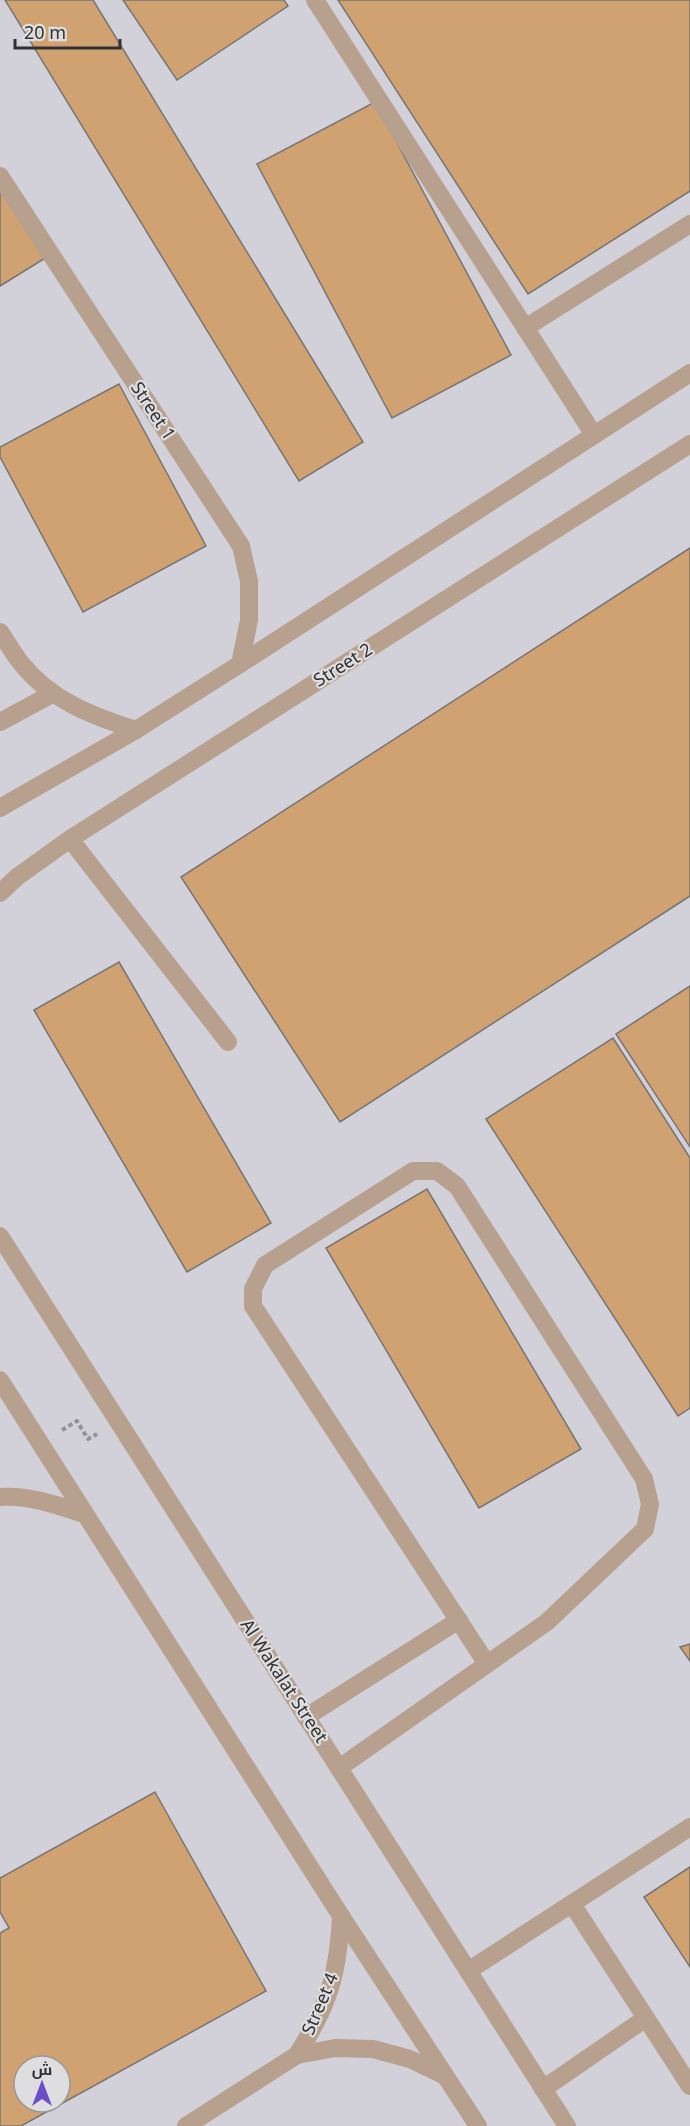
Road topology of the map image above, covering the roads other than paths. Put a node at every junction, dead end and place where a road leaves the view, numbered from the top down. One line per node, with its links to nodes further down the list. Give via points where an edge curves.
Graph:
1 (315, 0): 4 (street)
2 (0, 176): 9 (street, Street 1, via 241,546 249,581 249,620)
3 (690, 224): 4 (street)
4 (525, 328): 6 (street)
5 (690, 373): 6 (street)
6 (594, 435): 9 (street)
7 (690, 444): 14 (street, Street 2)
8 (0, 632): 10 (street, via 22,664)
9 (240, 664): 12 (street)
10 (52, 694): 11 (street); 12 (street, via 88,714)
11 (0, 722)
12 (135, 730): 13 (street)
13 (0, 808)
14 (70, 838): 15 (street, Street 2); 16 (street)
15 (0, 892)
16 (228, 1042)
17 (0, 1236): 23 (street, Al Wakalat Street)
18 (0, 1380): 20 (street)
19 (0, 1497): 20 (street, via 49,1502)
20 (84, 1514): 27 (street)
21 (459, 1620): 22 (street); 22 (street, via 254,1306 254,1289 265,1265 413,1171 437,1171 457,1186 644,1479 650,1504 645,1529 547,1622); 23 (street)
22 (487, 1664): 24 (street)
23 (306, 1717): 24 (street, Al Wakalat Street)
24 (339, 1767): 28 (street, Al Wakalat Street)
25 (690, 1827): 26 (street)
26 (572, 1904): 28 (street); 29 (street)
27 (341, 1916): 30 (street, Street 4, via 339,1953 331,1989 317,2023); 31 (street)
28 (468, 1971): 33 (street, Al Wakalat Street)
29 (646, 2018): 32 (street); 33 (street)
30 (297, 2055): 31 (street, Street 4, via 334,2048 373,2049 410,2059); 34 (street, Street 4)
31 (445, 2076): 35 (street)
32 (690, 2086)
33 (543, 2089): 36 (street, Al Wakalat Street)
34 (186, 2126)
35 (478, 2126)
36 (567, 2126)

